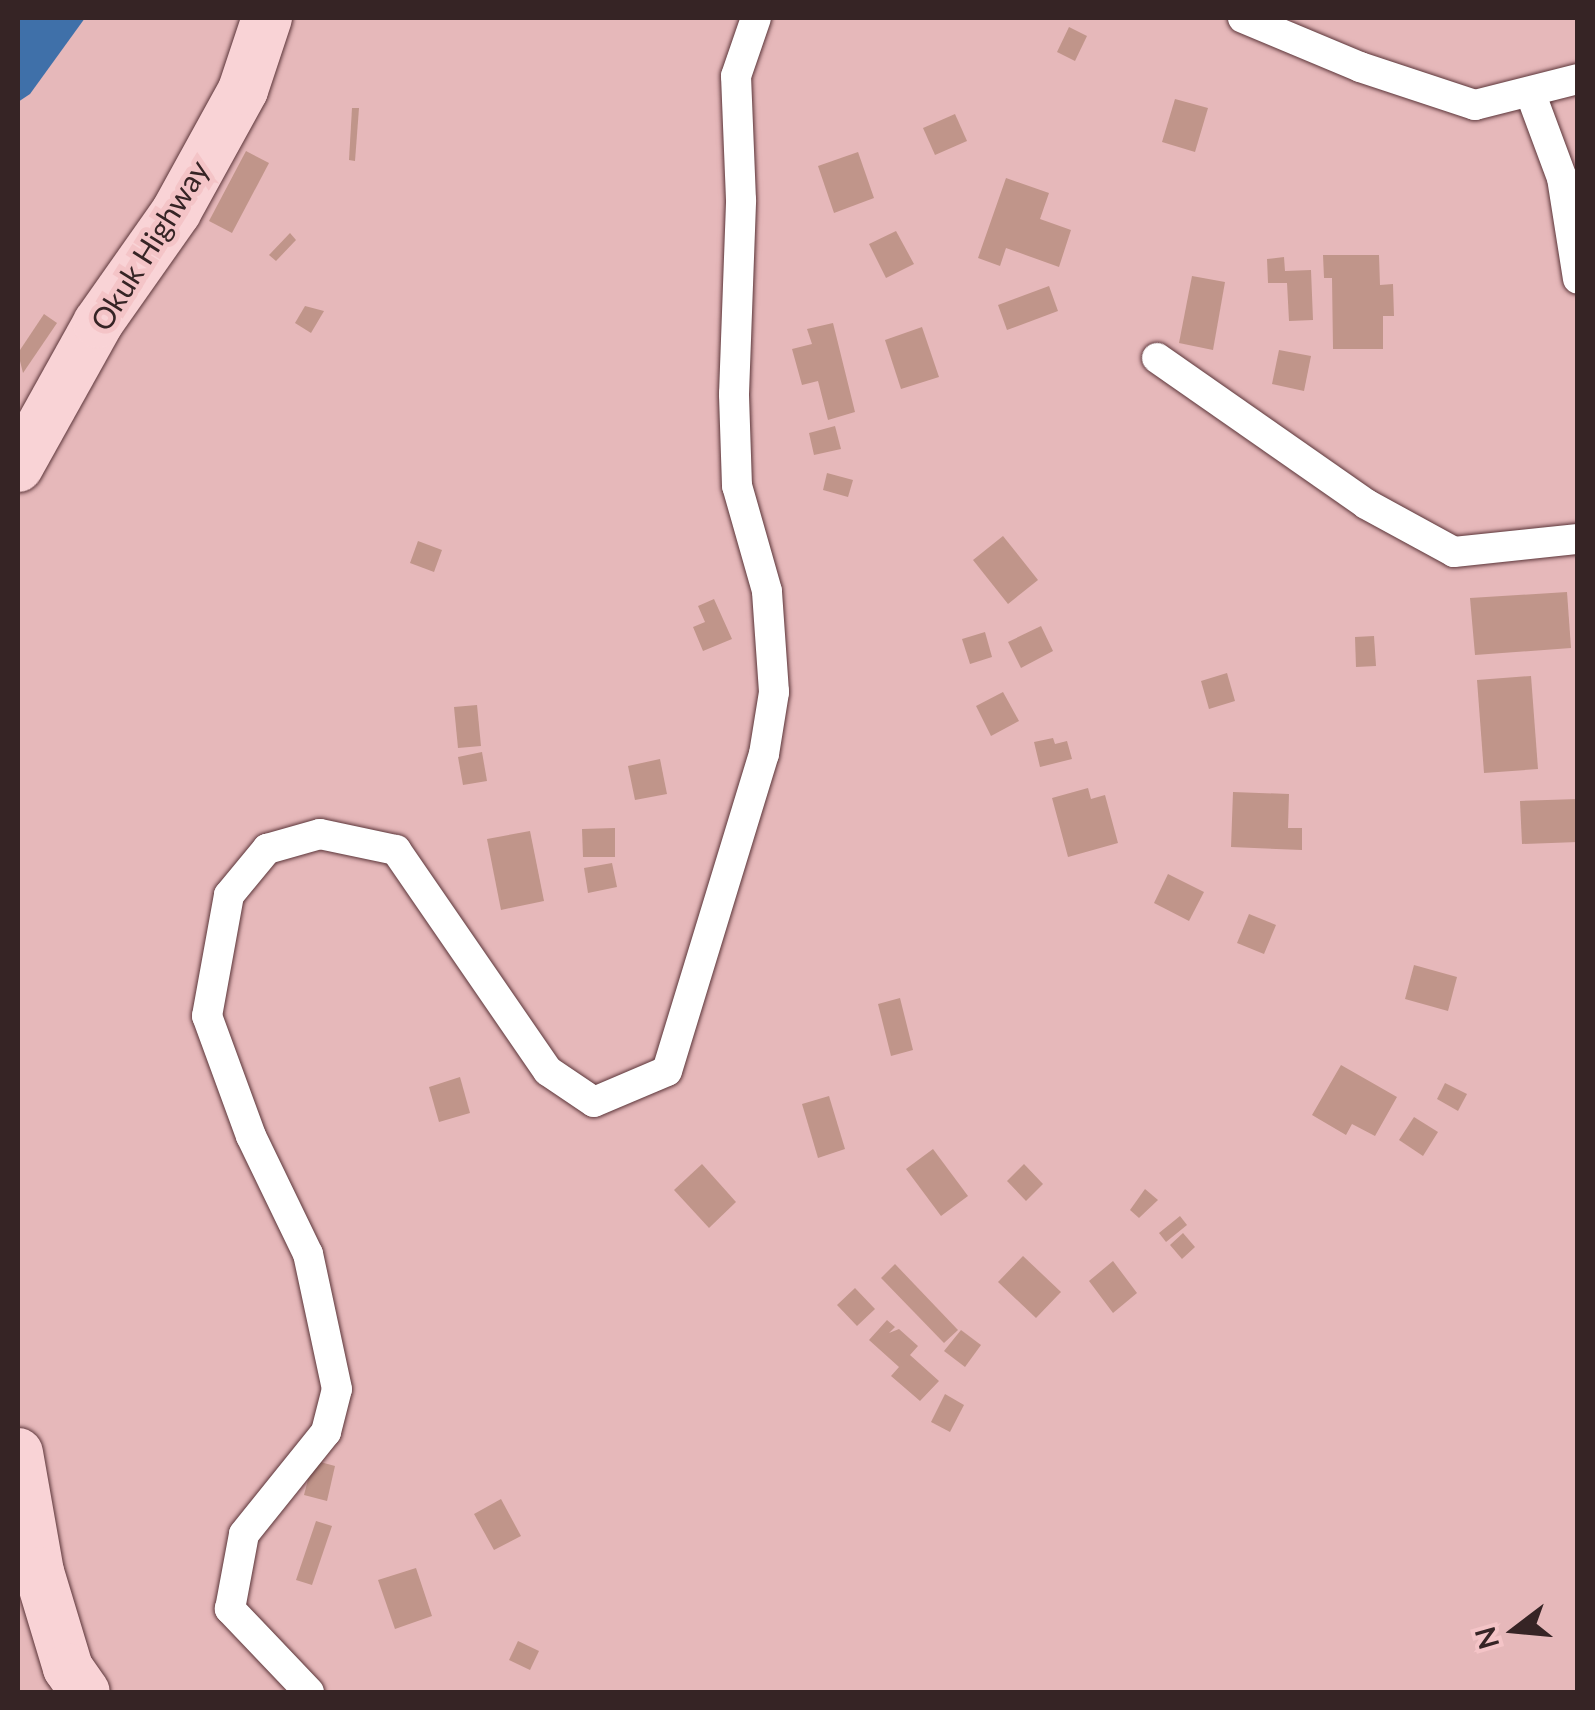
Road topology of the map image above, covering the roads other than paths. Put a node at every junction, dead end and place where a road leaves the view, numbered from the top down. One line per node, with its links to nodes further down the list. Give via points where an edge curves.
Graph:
1 (267, 18): 8 (main road, Okuk Highway, via 243,90 176,212 98,323)
2 (756, 18): 12 (street, via 736,76 741,200 734,394 738,486 767,591 774,692 764,754 667,1072 594,1102 548,1070 396,850 320,834 267,849 229,895 208,1016 251,1136 308,1254 337,1390 326,1432 244,1534 230,1609)
3 (1243, 18): 5 (street, via 1474,105)
4 (1578, 79): 5 (street)
5 (1530, 92): 6 (street, via 1562,178)
6 (1578, 279)
7 (1156, 358): 9 (street, via 1366,504 1454,552)
8 (18, 467)
9 (1578, 539)
10 (18, 1452): 11 (main road, via 39,1572 68,1668)
11 (85, 1692)
12 (309, 1692)

